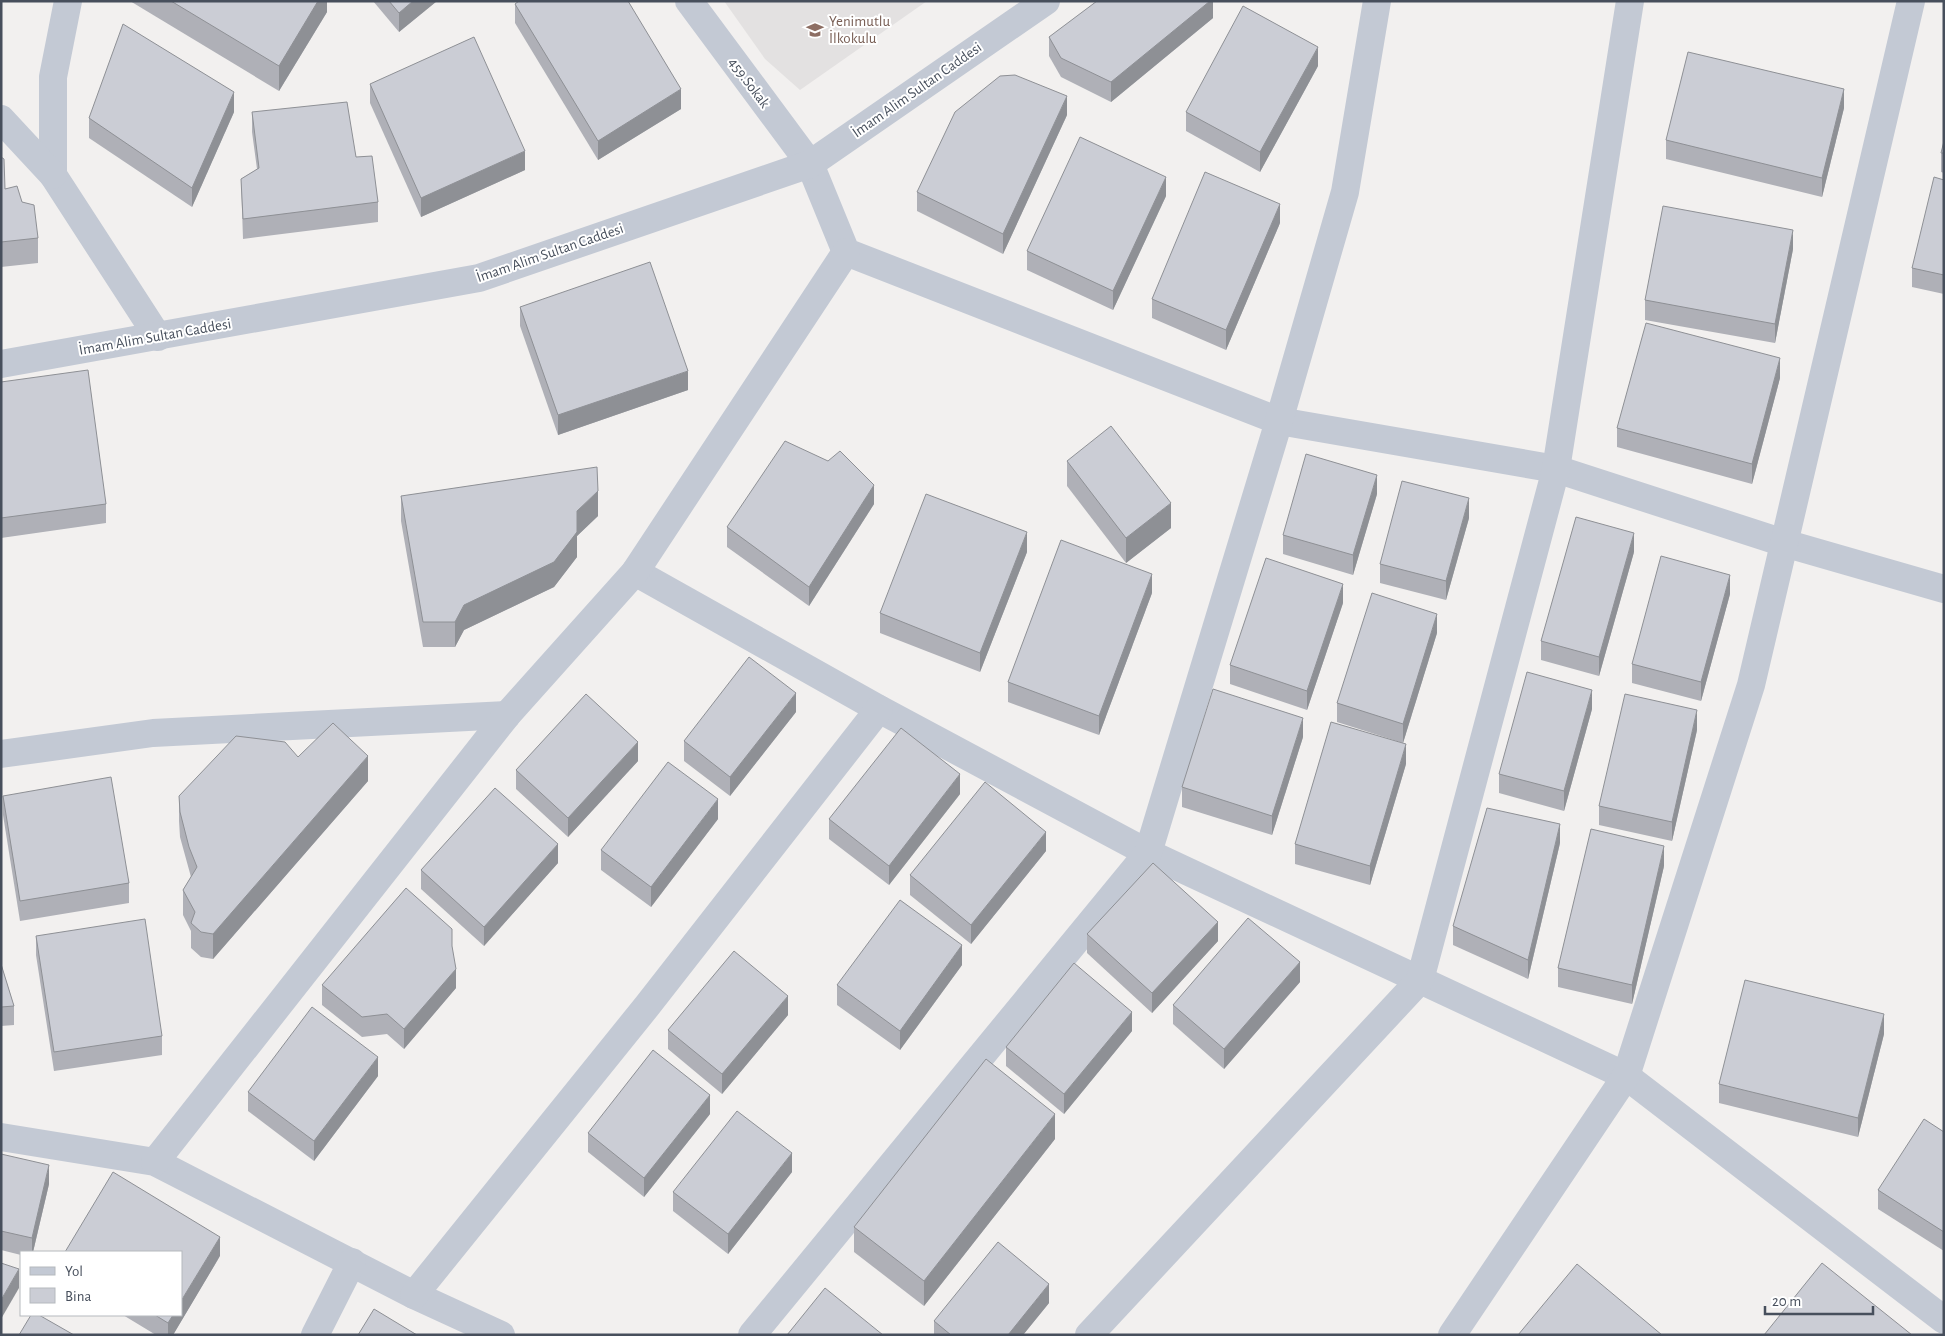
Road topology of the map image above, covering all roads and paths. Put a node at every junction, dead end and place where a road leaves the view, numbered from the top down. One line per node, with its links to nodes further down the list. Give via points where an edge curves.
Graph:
1 (68, 1): 9 (street, via 53,77)
2 (688, 1): 8 (street, 459.Sokak)
3 (1046, 1): 8 (street, İmam Alim Sultan Caddesi)
4 (1377, 1): 13 (street, via 1345,192)
5 (1630, 1): 14 (street)
6 (1911, 1): 15 (street)
7 (1, 119): 9 (street)
8 (810, 164): 10 (street, 459.Sokak); 11 (street, İmam Alim Sultan Caddesi, via 479,278)
9 (53, 175): 11 (street)
10 (846, 252): 13 (street); 16 (street)
11 (158, 337): 12 (street, İmam Alim Sultan Caddesi)
12 (1, 364)
13 (1279, 421): 14 (street); 21 (street)
14 (1556, 470): 15 (street); 22 (street)
15 (1784, 543): 17 (street); 23 (street, via 1751,685)
16 (635, 572): 18 (street); 19 (street)
17 (1944, 589)
18 (878, 709): 21 (street); 27 (street, via 647,1006)
19 (508, 715): 20 (street, via 153,733); 25 (street)
20 (1, 754)
21 (1148, 853): 22 (street); 31 (street)
22 (1420, 980): 23 (street); 32 (street)
23 (1626, 1076): 28 (street); 33 (street)
24 (1, 1136): 25 (street)
25 (155, 1162): 26 (street)
26 (352, 1262): 27 (street); 29 (street)
27 (414, 1295): 30 (street)
28 (1944, 1320)
29 (315, 1335)
30 (501, 1335)
31 (752, 1335)
32 (1089, 1335)
33 (1452, 1335)

